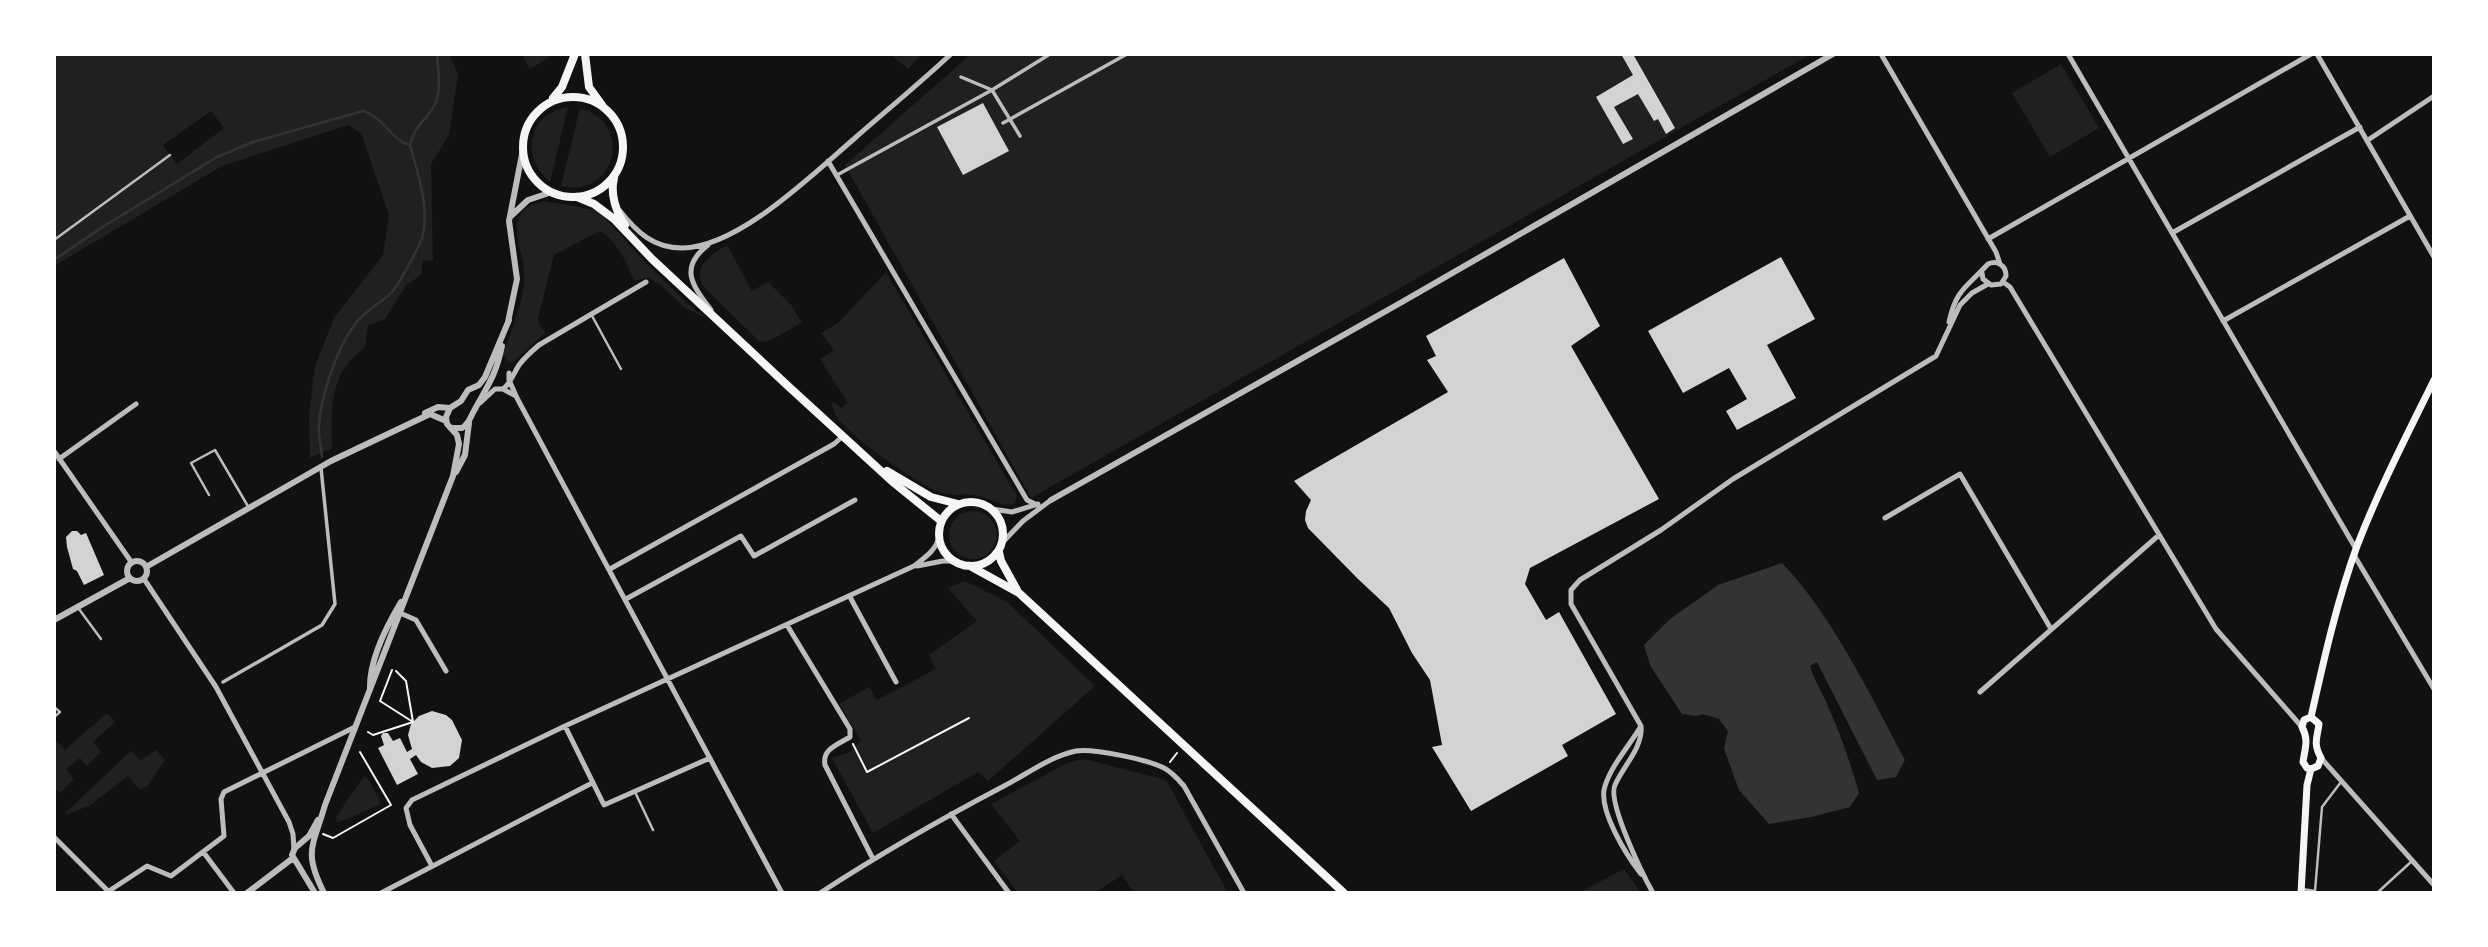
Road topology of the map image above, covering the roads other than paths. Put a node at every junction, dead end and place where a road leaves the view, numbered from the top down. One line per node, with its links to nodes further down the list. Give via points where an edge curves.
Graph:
1 (575, 54): 14 (main road)
2 (585, 54): 15 (main road, via 589,87)
3 (951, 54): 24 (street)
4 (1050, 54): 12 (street)
5 (1127, 54): 16 (street)
6 (1833, 54): 73 (street)
7 (1881, 54): 35 (street)
8 (2068, 54): 23 (street)
9 (2311, 54): 23 (street)
10 (2317, 54): 18 (street)
11 (961, 77): 12 (street)
12 (992, 90): 16 (street); 26 (street)
13 (2434, 96): 20 (street)
14 (552, 100): 15 (main road, via 581,97); 21 (main road, via 530,120)
15 (606, 110): 25 (main road, via 622,139)
16 (1010, 119): 17 (street); 19 (street)
17 (1003, 123)
18 (2360, 127): 20 (street); 32 (street)
19 (1020, 136)
20 (2368, 140): 30 (street)
21 (523, 149): 27 (main road, via 528,170); 31 (street)
22 (170, 155): 34 (lane)
23 (2127, 158): 32 (street); 35 (street)
24 (828, 161): 26 (street); 36 (street, via 755,219)
25 (619, 167): 28 (main road, via 603,188); 29 (main road, via 613,181)
26 (837, 175): 75 (street, via 1027,500)
27 (552, 192): 28 (main road); 31 (street, via 528,200)
28 (578, 197): 33 (main road, via 605,211)
29 (616, 206): 33 (main road); 36 (street, via 649,241 681,248)
30 (2410, 216): 37 (street); 46 (street)
31 (509, 221): 45 (street, via 517,279)
32 (2172, 233): 46 (street)
33 (635, 239): 47 (main road)
34 (54, 240)
35 (1989, 242): 38 (street); 39 (street)
36 (710, 243): 47 (street, via 694,260 691,280)
37 (2434, 257)
38 (1988, 264): 39 (street); 40 (street)
39 (2000, 264): 42 (street, via 2006,272)
40 (1982, 272): 43 (street); 48 (street, via 1956,296)
41 (646, 282): 44 (street)
42 (2003, 282): 43 (street); 80 (street)
43 (1988, 284): 48 (street, via 1961,305)
44 (591, 314): 50 (street, via 539,345); 51 (lane)
45 (509, 320): 49 (street); 55 (street, via 488,371)
46 (2222, 321): 83 (street)
47 (724, 327): 65 (main road)
48 (1948, 331): 113 (street, via 1936,356 1733,479 1575,584 1571,604)
49 (498, 366): 52 (street); 57 (street)
50 (518, 367): 52 (street); 54 (street)
51 (621, 369)
52 (509, 373): 54 (street)
53 (2434, 380): 83 (main road, via 2382,486)
54 (511, 383): 56 (street); 58 (street)
55 (475, 387): 57 (street); 61 (street)
56 (503, 388): 58 (street); 59 (street, via 491,390)
57 (483, 394): 59 (street)
58 (517, 398): 89 (street)
59 (480, 403): 63 (street)
60 (136, 404): 68 (street)
61 (450, 408): 62 (street, via 438,407); 64 (street)
62 (417, 418): 64 (street, via 429,414); 69 (street)
63 (468, 423): 64 (street, via 459,429); 70 (street, via 465,455)
64 (448, 424): 70 (street, via 459,444)
65 (843, 436): 67 (main road); 89 (street)
66 (54, 451): 68 (street)
67 (865, 455): 74 (main road, via 919,491); 79 (main road)
68 (60, 459): 85 (street)
69 (321, 468): 76 (street); 104 (street, via 334,604 323,625)
70 (453, 476): 92 (street)
71 (209, 495): 76 (lane, via 191,463 215,450)
72 (855, 500): 95 (street, via 754,556 741,536)
73 (1051, 500): 75 (street); 82 (street, via 1023,521)
74 (958, 504): 77 (main road, via 976,502); 79 (main road)
75 (1037, 505): 77 (street, via 1012,512)
76 (249, 508): 88 (street)
77 (992, 509): 82 (main road, via 1003,525)
78 (1885, 518): 100 (street, via 1960,474)
79 (941, 521): 81 (main road)
80 (2160, 535): 100 (street); 115 (street, via 2216,629)
81 (939, 536): 84 (main road, via 943,551); 86 (street, via 932,550)
82 (1000, 548): 87 (main road, via 984,564); 93 (main road, via 1001,561)
83 (2356, 552): 106 (street); 111 (main road)
84 (954, 561): 86 (street); 87 (main road)
85 (132, 563): 88 (street); 90 (street, via 127,570)
86 (914, 566): 94 (street)
87 (970, 566): 93 (main road)
88 (146, 567): 91 (street)
89 (610, 569): 95 (street)
90 (130, 578): 91 (street); 96 (street)
91 (144, 579): 119 (street, via 216,687)
92 (409, 588): 97 (street); 107 (street, via 390,619 372,666)
93 (1019, 593): 147 (main road)
94 (849, 597): 99 (street); 105 (street)
95 (626, 599): 103 (street)
96 (77, 607): 98 (street); 101 (lane)
97 (400, 613): 102 (street, via 416,620); 107 (street)
98 (54, 620)
99 (788, 625): 103 (street); 130 (street, via 850,729 850,737 826,751 825,765)
100 (2051, 629): 108 (street)
101 (101, 639)
102 (446, 671)
103 (668, 679): 112 (street); 116 (street)
104 (223, 682)
105 (896, 682)
106 (2434, 689)
107 (370, 690): 114 (street)
108 (1980, 692)
109 (54, 707): 110 (lane, via 60,712)
110 (54, 717)
111 (2311, 717): 115 (main road); 117 (main road, via 2319,724 2315,735)
112 (565, 726): 121 (street); 132 (street, via 412,800 405,811)
113 (1641, 726): 133 (street, via 1639,742 1612,796); 133 (street, via 1605,786 1604,798 1612,825)
114 (355, 727): 119 (street); 123 (street)
115 (2302, 727): 118 (main road, via 2306,734 2303,762)
116 (710, 758): 122 (street); 143 (street)
117 (2321, 758): 118 (main road); 120 (street)
118 (2311, 769): 135 (main road)
119 (263, 772): 127 (street, via 221,795 224,836); 128 (street, via 290,825)
120 (2342, 781): 131 (street); 137 (lane, via 2322,807)
121 (592, 783): 122 (street, via 604,805); 132 (street)
122 (635, 792): 125 (lane)
123 (325, 806): 128 (street); 129 (street)
124 (951, 814): 130 (street); 145 (street); 146 (street, via 1074,752 1087,750 1152,762 1184,786)
125 (653, 830)
126 (54, 837): 136 (street)
127 (204, 853): 136 (street, via 171,876 147,866); 138 (street)
128 (295, 854): 129 (street, via 307,848); 129 (street, via 305,863); 139 (street); 140 (street)
129 (310, 855): 141 (street)
130 (873, 859): 144 (street)
131 (2412, 861): 134 (street); 149 (lane)
132 (432, 866): 142 (street)
133 (1647, 882): 148 (street)
134 (2434, 885)
135 (2302, 891): 137 (lane)
136 (110, 892)
137 (2315, 892)
138 (234, 893)
139 (247, 893)
140 (315, 893)
141 (324, 893)
142 (382, 893)
143 (782, 893)
144 (820, 893)
145 (1009, 893)
146 (1244, 893)
147 (1345, 893)
148 (1653, 893)
149 (2377, 893)

